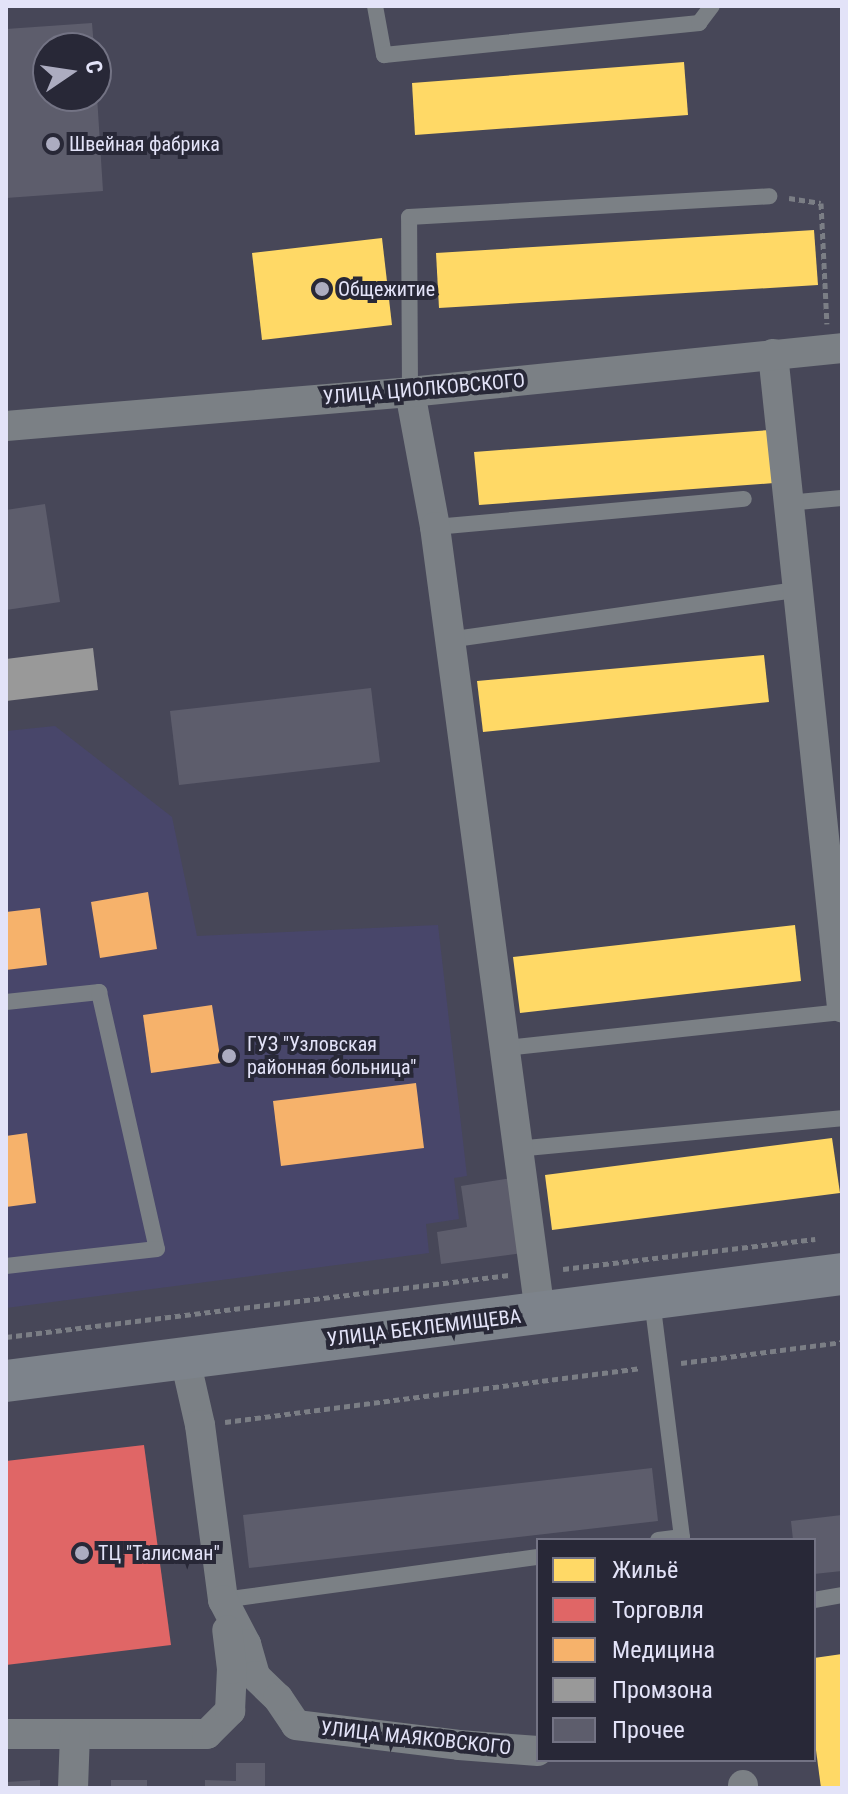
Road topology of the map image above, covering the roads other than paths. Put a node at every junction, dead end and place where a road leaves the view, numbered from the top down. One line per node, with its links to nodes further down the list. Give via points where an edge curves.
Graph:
1 (375, 6): 2 (lane, via 384,55 699,23)
2 (712, 6)
3 (769, 196): 6 (lane, via 409,217)
4 (835, 348): 5 (street, УЛИЦА ЦИОЛКОВСКОГО)
5 (773, 354): 6 (street, УЛИЦА ЦИОЛКОВСКОГО); 10 (street)
6 (410, 392): 7 (street, УЛИЦА ЦИОЛКОВСКОГО); 11 (street)
7 (6, 426)
8 (842, 498): 10 (lane)
9 (744, 499): 11 (lane)
10 (787, 503): 12 (street)
11 (435, 527): 13 (street)
12 (796, 590): 13 (lane); 15 (street)
13 (448, 640): 16 (street)
14 (6, 1002): 20 (lane, via 99,992 157,1249)
15 (842, 1009): 16 (lane)
16 (505, 1048): 18 (street)
17 (842, 1118): 18 (lane)
18 (516, 1149): 22 (street)
19 (834, 1256): 21 (main road, УЛИЦА БЕКЛЕМИЩЕВА)
20 (6, 1266)
21 (651, 1298): 22 (main road, УЛИЦА БЕКЛЕМИЩЕВА); 25 (lane, via 682,1537)
22 (540, 1313): 23 (main road, УЛИЦА БЕКЛЕМИЩЕВА)
23 (185, 1359): 24 (main road, УЛИЦА БЕКЛЕМИЩЕВА); 28 (street, УЛИЦА МАЯКОВСКОГО, via 200,1425)
24 (6, 1381)
25 (674, 1538)
26 (536, 1557): 28 (lane)
27 (842, 1595): 29 (lane)
28 (223, 1600): 31 (street, УЛИЦА МАЯКОВСКОГО, via 232,1669 230,1711 207,1734); 32 (street, УЛИЦА МАЯКОВСКОГО, via 246,1644 255,1676 296,1725)
29 (816, 1600)
30 (6, 1734): 31 (street, УЛИЦА МАЯКОВСКОГО)
31 (75, 1734): 33 (street)
32 (536, 1751)
33 (73, 1788)

